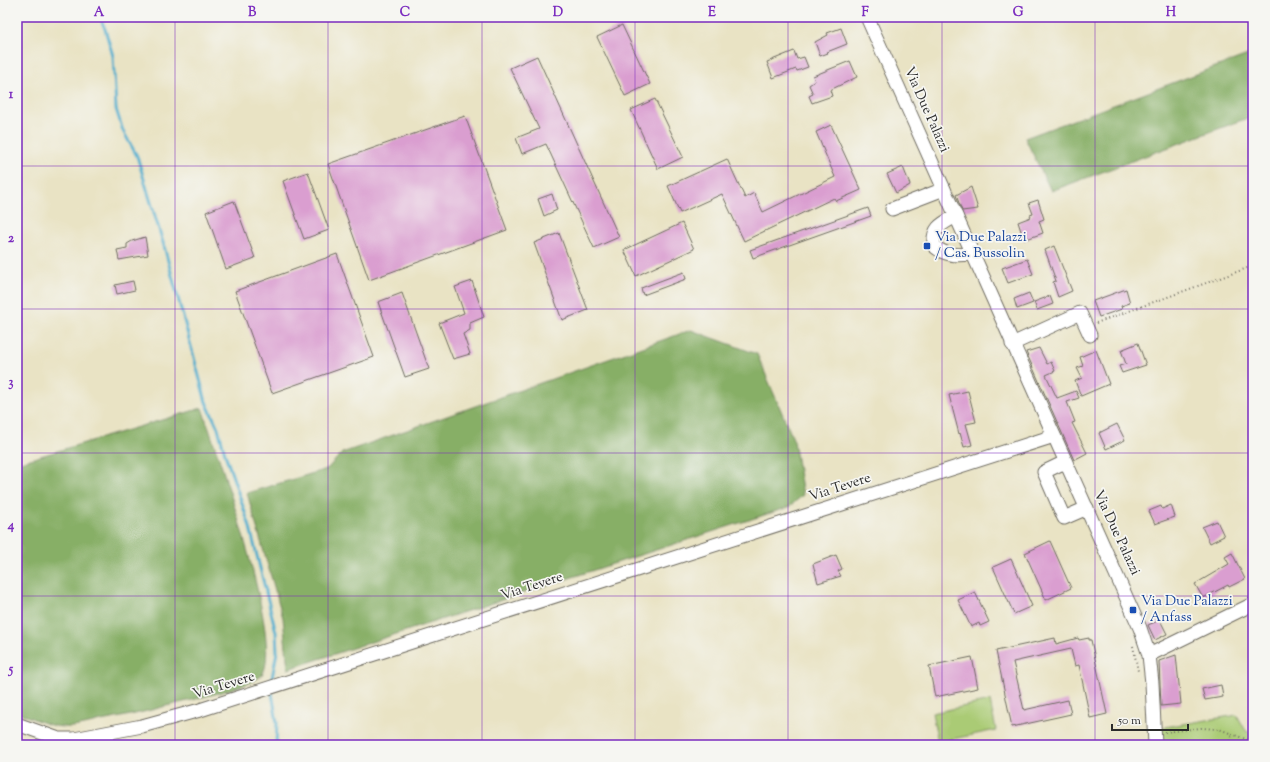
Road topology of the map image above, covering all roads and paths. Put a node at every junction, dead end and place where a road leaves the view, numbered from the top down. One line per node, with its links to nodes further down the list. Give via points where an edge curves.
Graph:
1 (868, 17): 2 (street, Via Due Palazzi)
2 (944, 189): 3 (street); 4 (street, Via Due Palazzi)
3 (892, 210)
4 (956, 216): 5 (street, Via Due Palazzi); 5 (street, via 935,230 934,246 943,253 956,256)
5 (974, 254): 8 (street, Via Due Palazzi)
6 (1253, 266): 7 (path)
7 (1088, 331): 8 (street, via 1080,313)
8 (1012, 344): 9 (street, Via Due Palazzi)
9 (1054, 436): 10 (street, Via Due Palazzi); 17 (street, Via Tevere, via 200,710 142,726)
10 (1066, 462): 11 (street, Via Due Palazzi); 11 (street, via 1044,472 1064,518)
11 (1087, 508): 13 (street, Via Due Palazzi, via 1124,589)
12 (1253, 604): 13 (street)
13 (1148, 655): 16 (street, Via Due Palazzi)
14 (17, 724): 17 (street, Via Tevere)
15 (1232, 734): 16 (path, via 1219,729 1201,728); 18 (path); 19 (path)
16 (1154, 738)
17 (57, 742)
18 (1253, 742)
19 (1229, 745)

